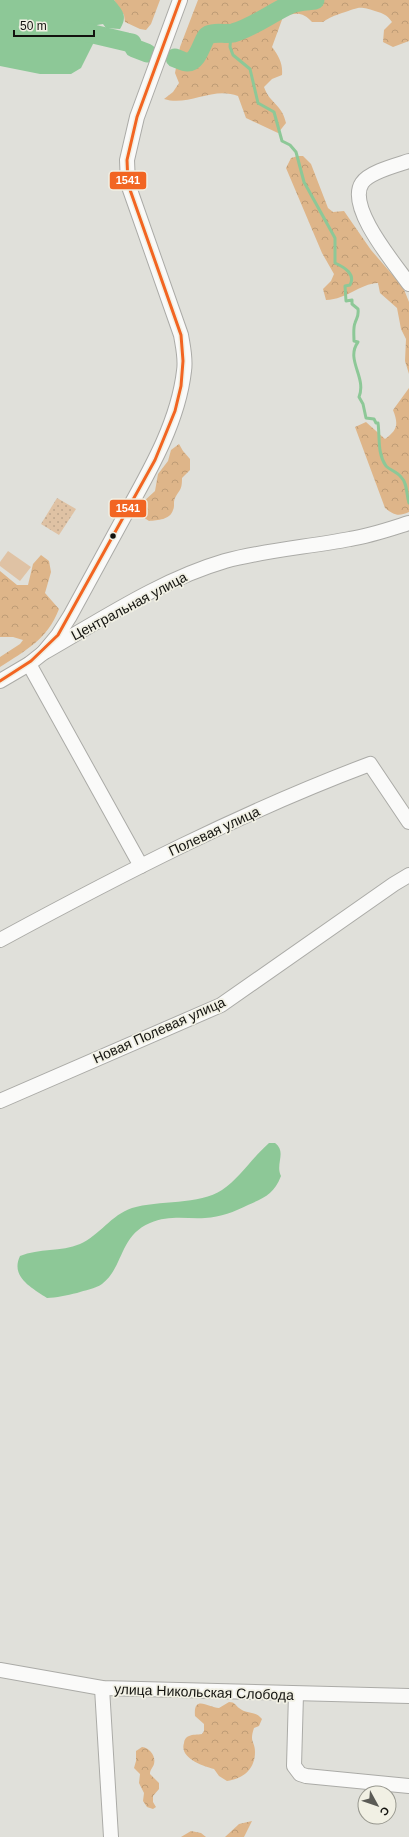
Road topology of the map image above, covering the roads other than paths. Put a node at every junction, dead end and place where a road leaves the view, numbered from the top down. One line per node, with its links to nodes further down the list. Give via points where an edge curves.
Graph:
1 (180, 0): 5 (street, via 136,117 127,160 128,184 181,335 185,354 184,371 166,436 139,490 70,616)
2 (409, 161): 3 (street, via 371,175 362,182 358,200 370,228)
3 (409, 284)
4 (409, 524): 5 (street, Центральная улица, via 351,539 264,552 200,570 160,587)
5 (43, 653): 6 (street, Центральная улица)
6 (29, 664): 7 (street, Центральная улица); 9 (street)
7 (0, 681)
8 (409, 822): 9 (street, Полевая улица, via 370,764 301,790)
9 (141, 866): 11 (street, Полевая улица)
10 (409, 875): 12 (street, Новая Полевая улица, via 221,1004)
11 (0, 940)
12 (0, 1101)
13 (0, 1670): 14 (street, улица Никольская Слобода)
14 (102, 1688): 15 (street, улица Никольская Слобода); 18 (street)
15 (296, 1694): 16 (street, улица Никольская Слобода); 17 (street, via 294,1766 300,1774)
16 (409, 1696)
17 (409, 1786)
18 (110, 1837)

